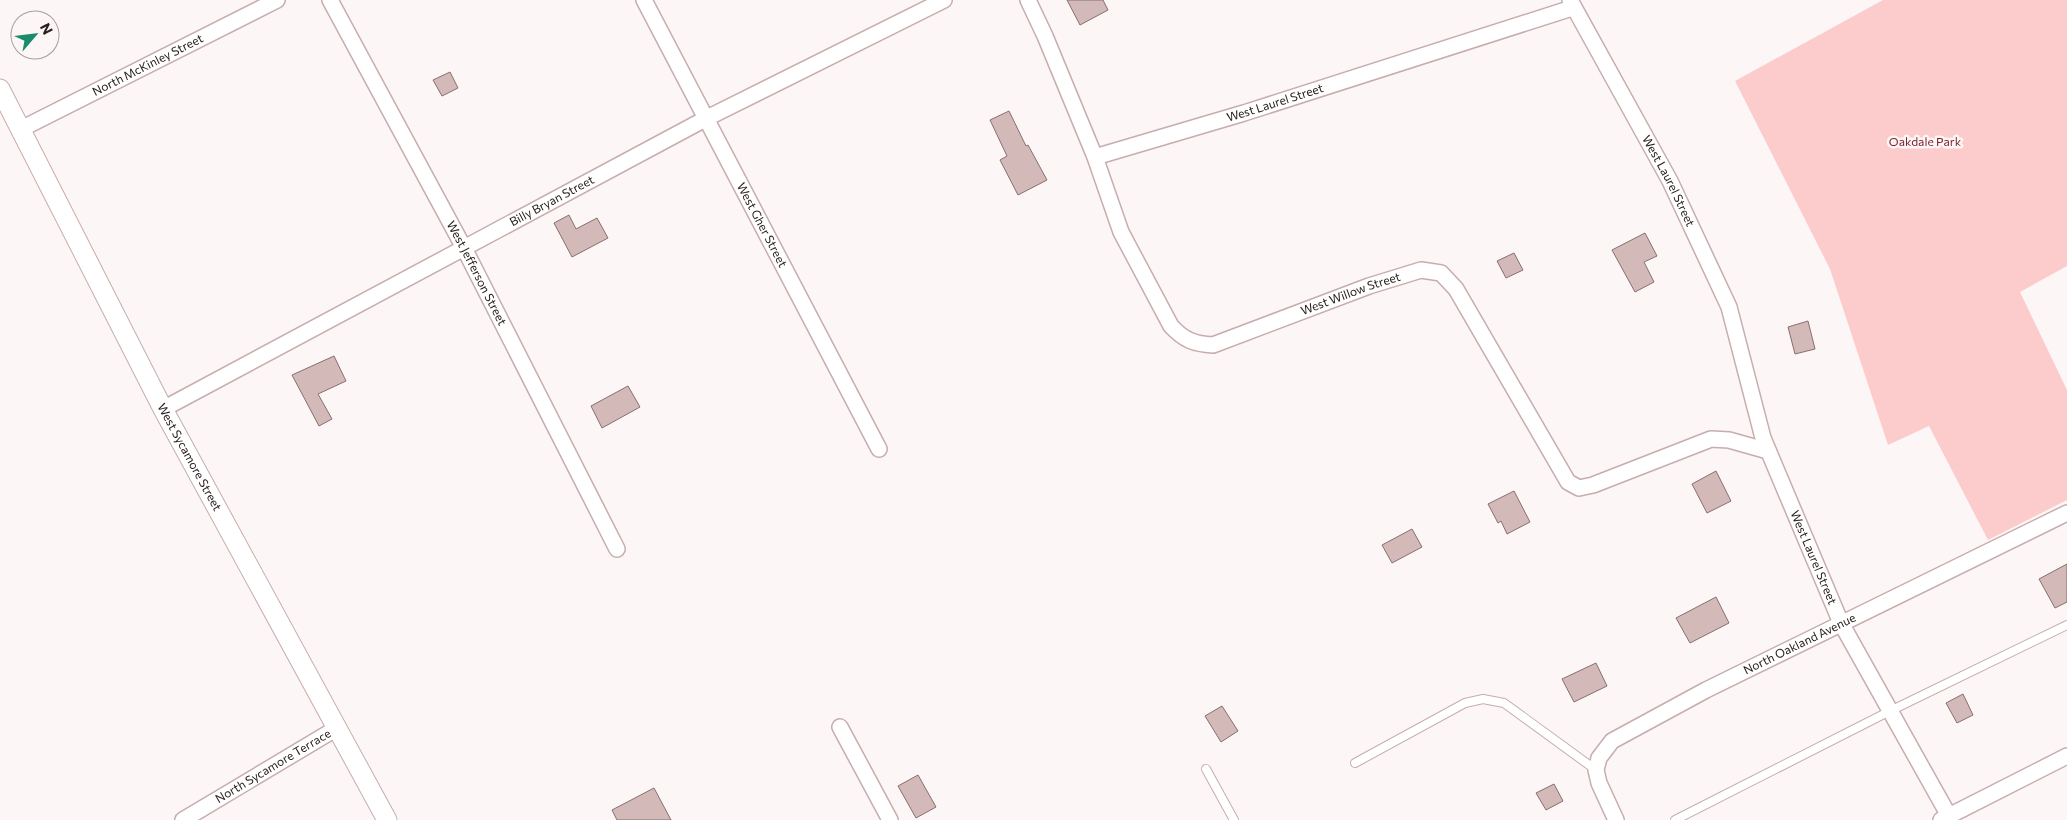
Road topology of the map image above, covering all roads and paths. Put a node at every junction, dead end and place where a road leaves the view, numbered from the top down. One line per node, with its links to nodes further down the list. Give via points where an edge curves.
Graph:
1 (277, 0): 9 (street, North McKinley Street)
2 (330, 0): 11 (street, West Jefferson Street)
3 (644, 0): 8 (street, West Gher Street)
4 (944, 0): 8 (street, Billy Bryan Street)
5 (1028, 0): 10 (street, West Willow Street)
6 (1571, 4): 10 (street, West Laurel Street, via 1253,110); 14 (street, West Laurel Street, via 1670,181 1729,307)
7 (0, 89): 9 (street, West Sycamore Street)
8 (707, 118): 11 (street, Billy Bryan Street); 13 (street, West Gher Street)
9 (20, 129): 12 (street, West Sycamore Street)
10 (1095, 157): 14 (street, West Willow Street, via 1122,232 1171,326 1180,336 1195,344 1213,345 1369,286 1422,270 1441,273 1456,289 1568,482 1579,488 1711,439 1729,440)
11 (464, 248): 12 (street, Billy Bryan Street); 16 (street, West Jefferson Street)
12 (163, 409): 21 (street, West Sycamore Street)
13 (879, 449)
14 (1768, 451): 17 (street, West Laurel Street)
15 (2067, 513): 17 (street, North Oakland Avenue)
16 (617, 549)
17 (1841, 624): 19 (street, West Laurel Street); 25 (street, North Oakland Avenue, via 1706,690 1612,741 1598,758)
18 (2067, 625): 19 (lane)
19 (1890, 711): 26 (street, West Laurel Street); 32 (lane)
20 (840, 727): 29 (street)
21 (337, 728): 27 (street, North Sycamore Terrace); 28 (street, West Sycamore Street)
22 (2067, 756): 26 (street)
23 (1355, 764): 25 (lane, via 1465,703 1483,698 1504,702)
24 (1206, 770): 30 (lane)
25 (1596, 770): 31 (street)
26 (1945, 818)
27 (183, 820)
28 (387, 820)
29 (890, 820)
30 (1234, 820)
31 (1616, 820)
32 (1675, 820)

